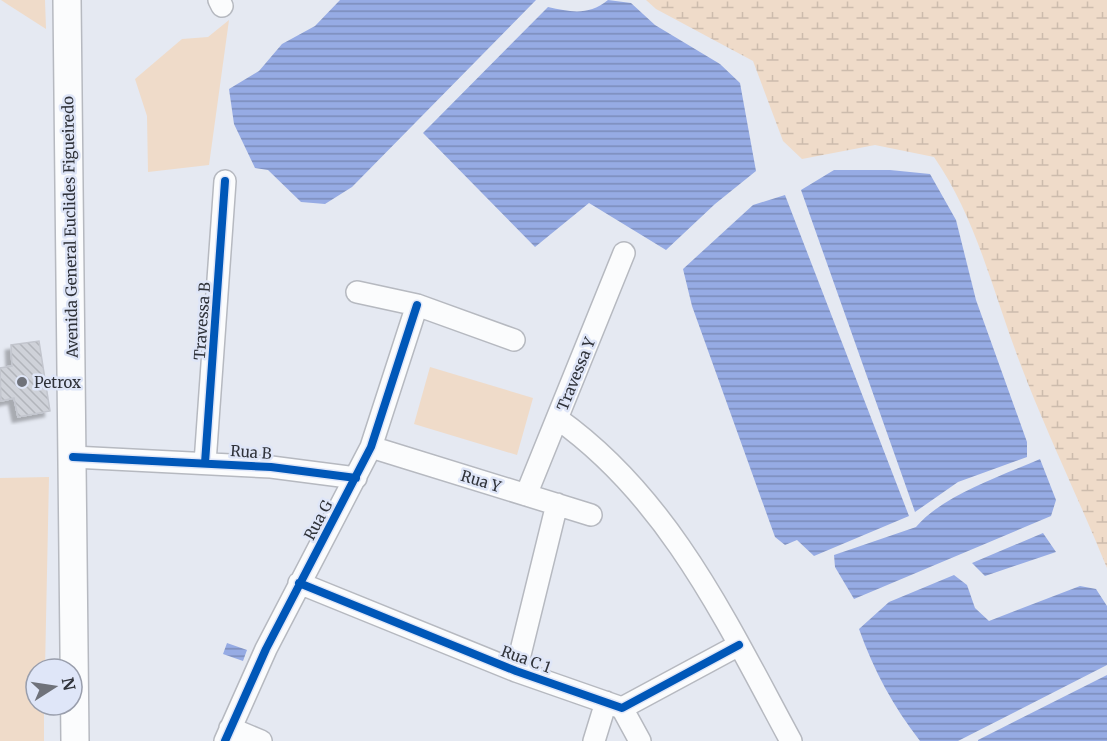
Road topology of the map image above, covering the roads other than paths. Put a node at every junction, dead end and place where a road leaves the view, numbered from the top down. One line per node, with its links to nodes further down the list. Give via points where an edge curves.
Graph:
1 (67, 0): 9 (main road, Avenida General Euclides Figueiredo)
2 (225, 181): 10 (street, Travessa B)
3 (624, 253): 7 (street, Travessa Y)
4 (357, 292): 5 (street)
5 (417, 305): 6 (street); 8 (street, Rua G)
6 (514, 340)
7 (558, 419): 12 (street, Travessa Y); 16 (street, via 618,468 665,523 700,574)
8 (370, 447): 11 (street, Rua G); 12 (street, Rua Y)
9 (73, 457): 10 (street, Rua B); 20 (main road, Avenida General Euclides Figueiredo)
10 (205, 463): 11 (street, Rua B)
11 (356, 478): 15 (street, Rua G)
12 (526, 495): 13 (street, Rua Y)
13 (557, 504): 14 (street, Rua Y); 17 (street)
14 (591, 515)
15 (299, 583): 17 (street, Rua C 1); 19 (street, Rua G)
16 (739, 645): 18 (street); 24 (street)
17 (516, 671): 18 (street, Rua C 1)
18 (614, 705): 22 (street); 23 (street)
19 (227, 735): 21 (street)
20 (75, 741)
21 (261, 741)
22 (594, 741)
23 (640, 741)
24 (791, 741)

